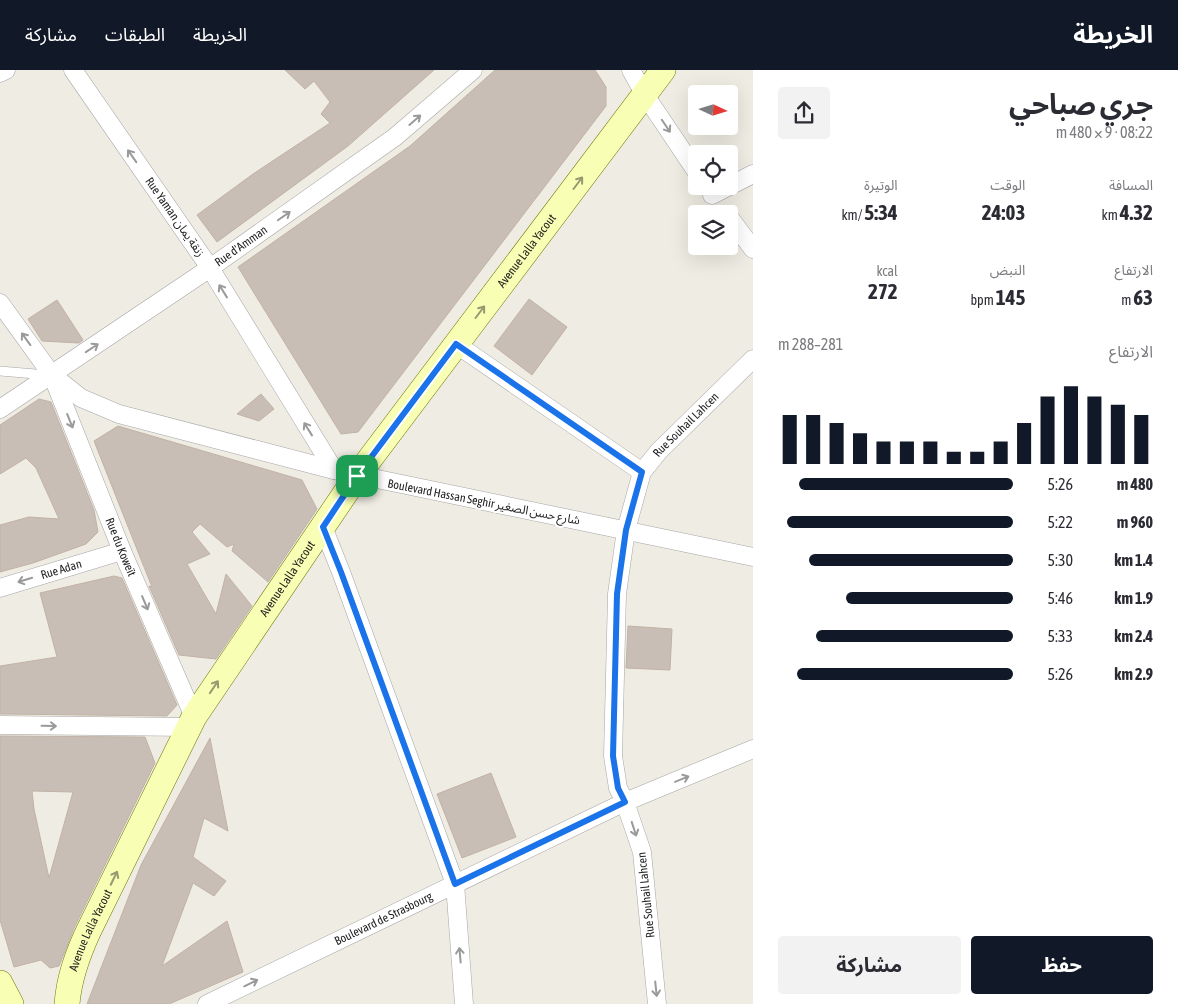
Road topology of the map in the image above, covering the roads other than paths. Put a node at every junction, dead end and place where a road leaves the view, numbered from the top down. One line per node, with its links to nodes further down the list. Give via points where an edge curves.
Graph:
1 (6, 70): 6 (street)
2 (73, 70): 15 (street, Rue Yaman زنقة يمان, one-way to 2)
3 (473, 70): 15 (street, Rue d'Amman, one-way to 3, via 395,137)
4 (631, 70): 7 (street)
5 (663, 70): 7 (main road, Avenue Lalla Yacout)
6 (0, 73)
7 (645, 95): 8 (street, one-way to 8); 17 (main road, Avenue Lalla Yacout, one-way to 7)
8 (688, 159)
9 (753, 174): 10 (street)
10 (738, 180)
11 (712, 195): 12 (street)
12 (720, 205)
13 (738, 229): 14 (street)
14 (753, 249)
15 (210, 268): 20 (street, Rue d'Amman, one-way to 15); 23 (street, Rue Yaman زنقة يمان, one-way to 15)
16 (0, 302): 20 (street, one-way to 16)
17 (456, 344): 22 (street); 23 (main road, Avenue Lalla Yacout)
18 (753, 360): 22 (street, Rue Souhail Lahcen, via 659,451)
19 (0, 371): 20 (lane)
20 (52, 375): 21 (street, Rue d'Amman); 23 (street, Boulevard Hassan Seghir شارع حسن الصغير, via 82,398 118,414); 26 (street, Rue du Koweït, one-way to 26)
21 (0, 410)
22 (642, 472): 25 (street, Rue Souhail Lahcen)
23 (346, 473): 24 (main road, Avenue Lalla Yacout); 25 (street, Boulevard Hassan Seghir شارع حسن الصغير)
24 (323, 527): 29 (main road, Avenue Lalla Yacout, one-way to 24); 33 (street)
25 (626, 530): 27 (street, Boulevard Hassan Seghir شارع حسن الصغير); 32 (street, Rue Souhail Lahcen, via 617,594 613,756 618,788)
26 (122, 551): 28 (street, Rue Adan, one-way to 28); 29 (street, Rue du Koweït, one-way to 29)
27 (753, 556)
28 (0, 588)
29 (191, 722): 30 (street, one-way to 29); 37 (main road, Avenue Lalla Yacout, one-way to 29, via 73,968 88,932)
30 (0, 725)
31 (753, 749): 32 (street, Boulevard de Strasbourg, one-way to 31)
32 (625, 802): 33 (street, Boulevard de Strasbourg); 39 (street, Rue Souhail Lahcen, one-way to 39, via 642,852)
33 (455, 884): 35 (street, Boulevard de Strasbourg, one-way to 33); 38 (street, one-way to 33)
34 (0, 983): 36 (main road)
35 (216, 1002)
36 (11, 1004)
37 (66, 1004)
38 (464, 1004)
39 (657, 1004)

